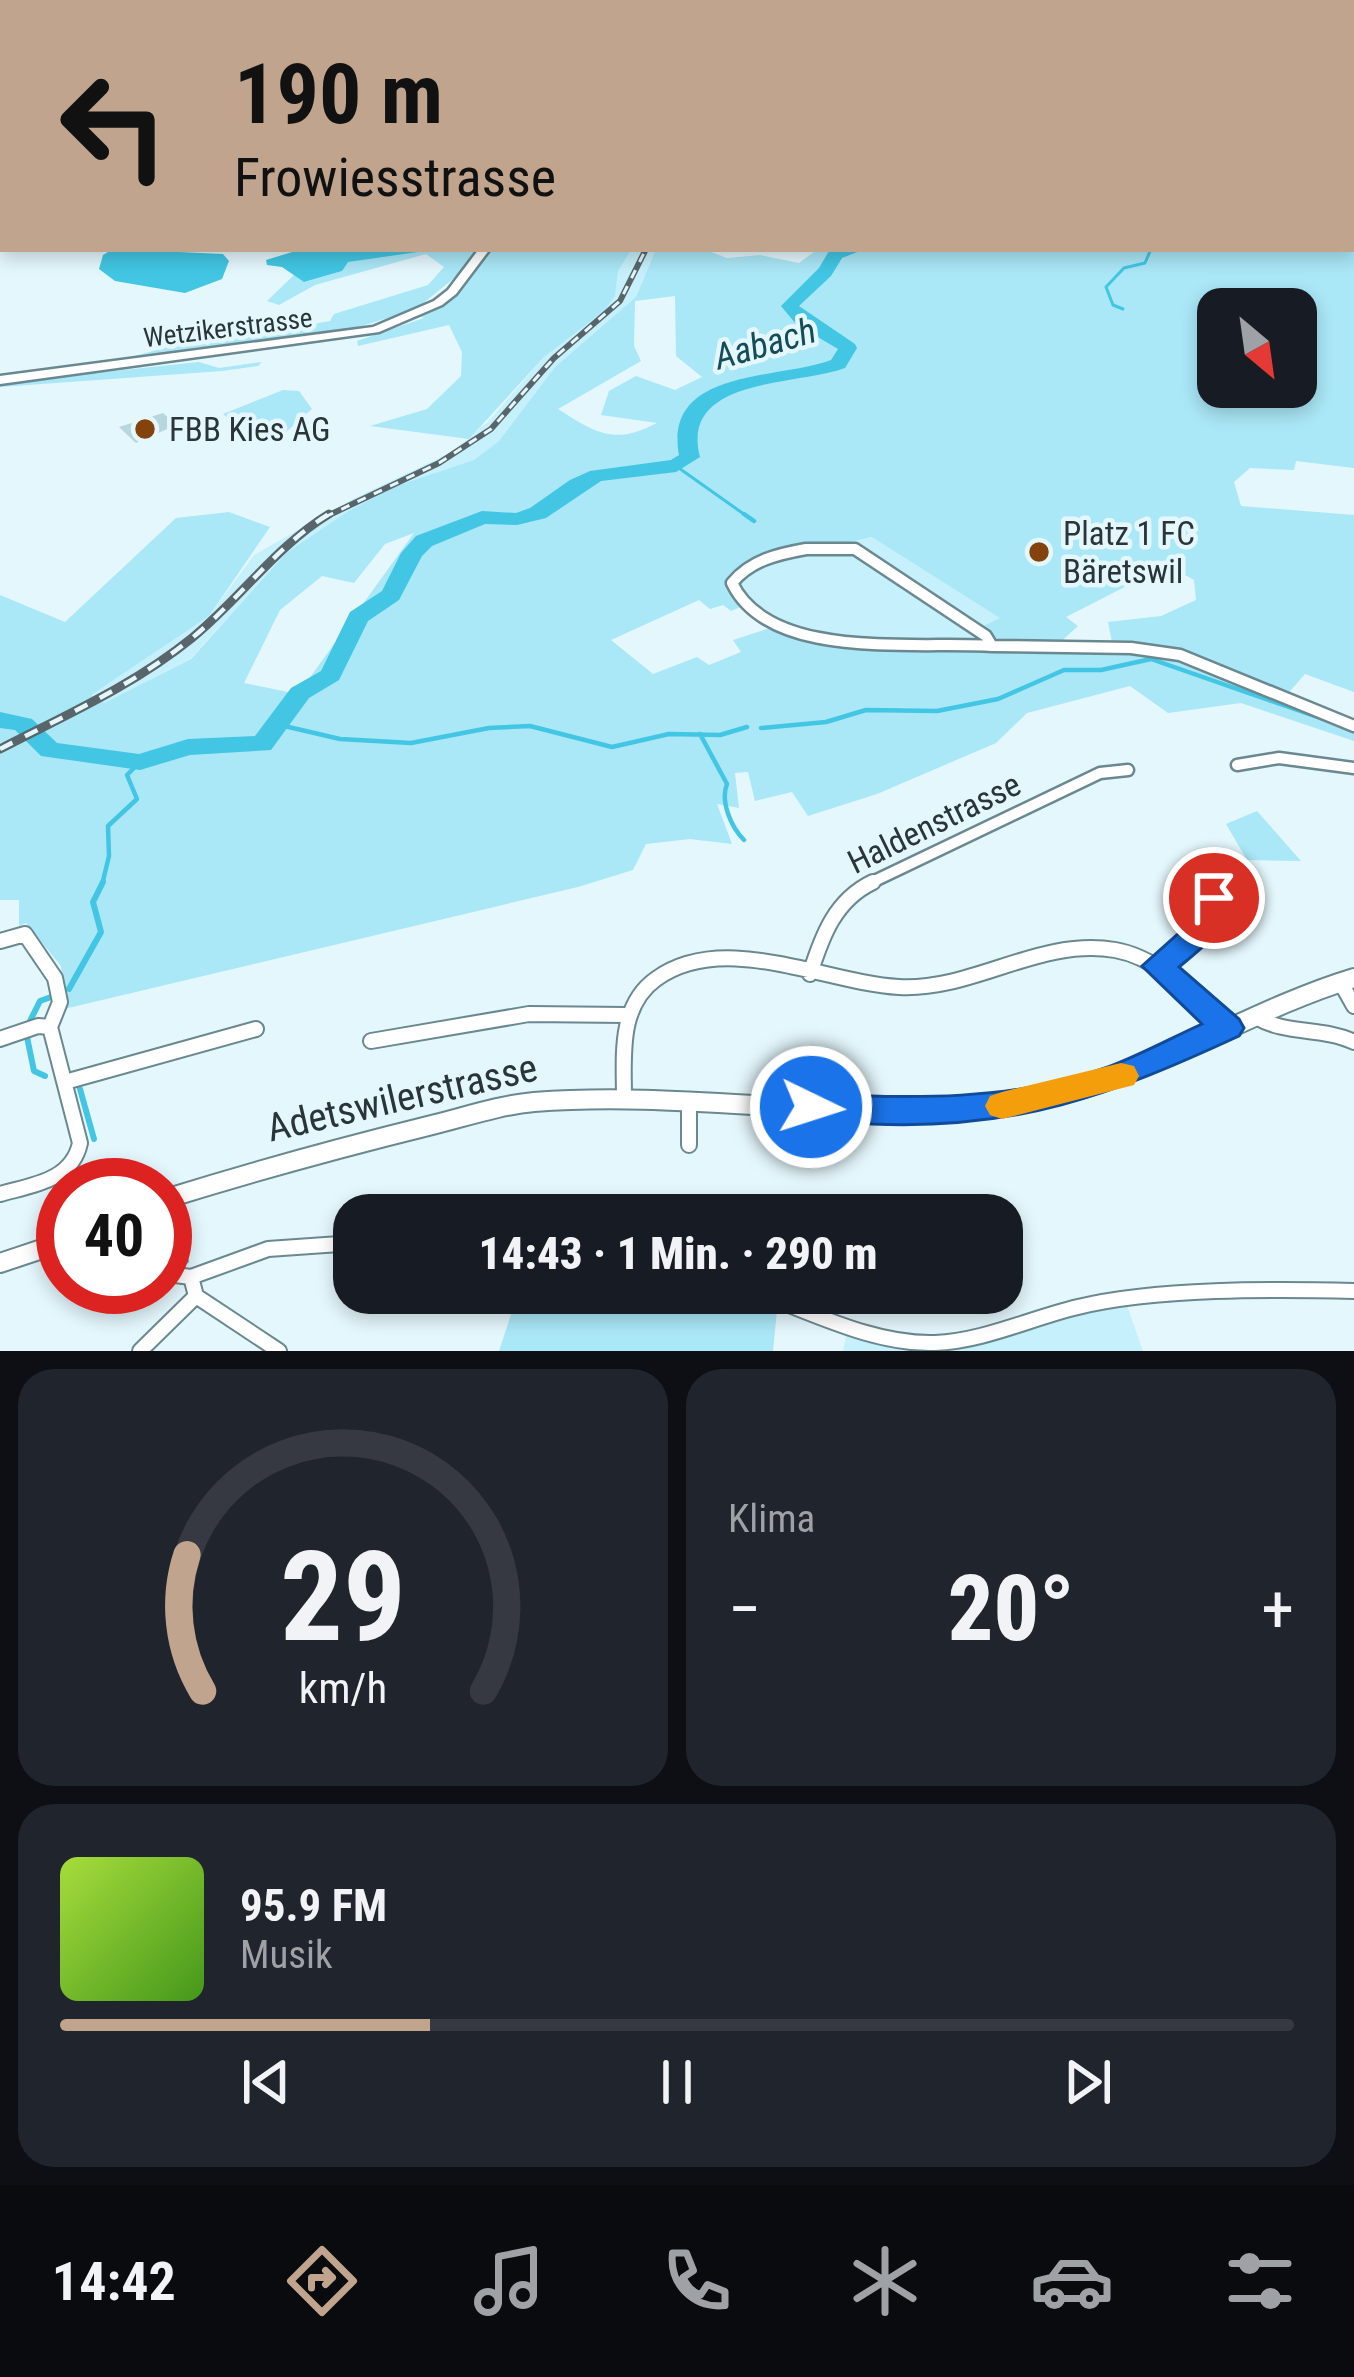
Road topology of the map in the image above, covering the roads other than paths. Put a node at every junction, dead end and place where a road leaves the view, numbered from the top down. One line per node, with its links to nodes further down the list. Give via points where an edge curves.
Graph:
1 (483, 252): 2 (main road, Wetzikerstrasse, via 452,292 395,324 350,336)
2 (0, 380)
3 (992, 646): 3 (street, via 810,638 759,617 736,599 733,583 739,572 834,546 855,549); 4 (street, via 1162,650)
4 (1354, 726)
5 (1237, 764): 6 (street, via 1280,758)
6 (1354, 768)
7 (1128, 770): 11 (street, Haldenstrasse, via 1100,773 870,879 830,917)
8 (1243, 883): 10 (street, via 1214,898 1201,931)
9 (0, 941): 16 (street, via 25,934 47,959 59,996)
10 (1158, 966): 11 (street, via 1094,948 935,985 862,985); 17 (street)
11 (810, 974): 14 (street, via 698,960 654,980)
12 (1347, 981): 13 (street); 15 (street, Adetswilerstrasse)
13 (1354, 1006)
14 (626, 1015): 20 (street, via 517,1014); 23 (street)
15 (1253, 1015): 17 (street, Adetswilerstrasse); 21 (street)
16 (50, 1027): 19 (street); 22 (street)
17 (1227, 1028): 24 (street, Adetswilerstrasse, via 1114,1078 984,1108 891,1113)
18 (256, 1030): 22 (street)
19 (0, 1040)
20 (371, 1041)
21 (1354, 1042)
22 (65, 1082): 27 (street, via 80,1156 51,1178)
23 (624, 1098): 24 (street, Adetswilerstrasse); 26 (street, Adetswilerstrasse, via 492,1107)
24 (689, 1100): 25 (street)
25 (689, 1145)
26 (192, 1189)
27 (0, 1194)
28 (333, 1245): 31 (street, via 268,1250)
29 (36, 1251): 30 (street)
30 (0, 1263)
31 (192, 1276)
32 (192, 1280): 34 (street)
33 (1354, 1291): 35 (street, via 1102,1303 934,1343 878,1336)
34 (196, 1296): 36 (street); 37 (street)
35 (817, 1314)
36 (140, 1351)
37 (279, 1351)

